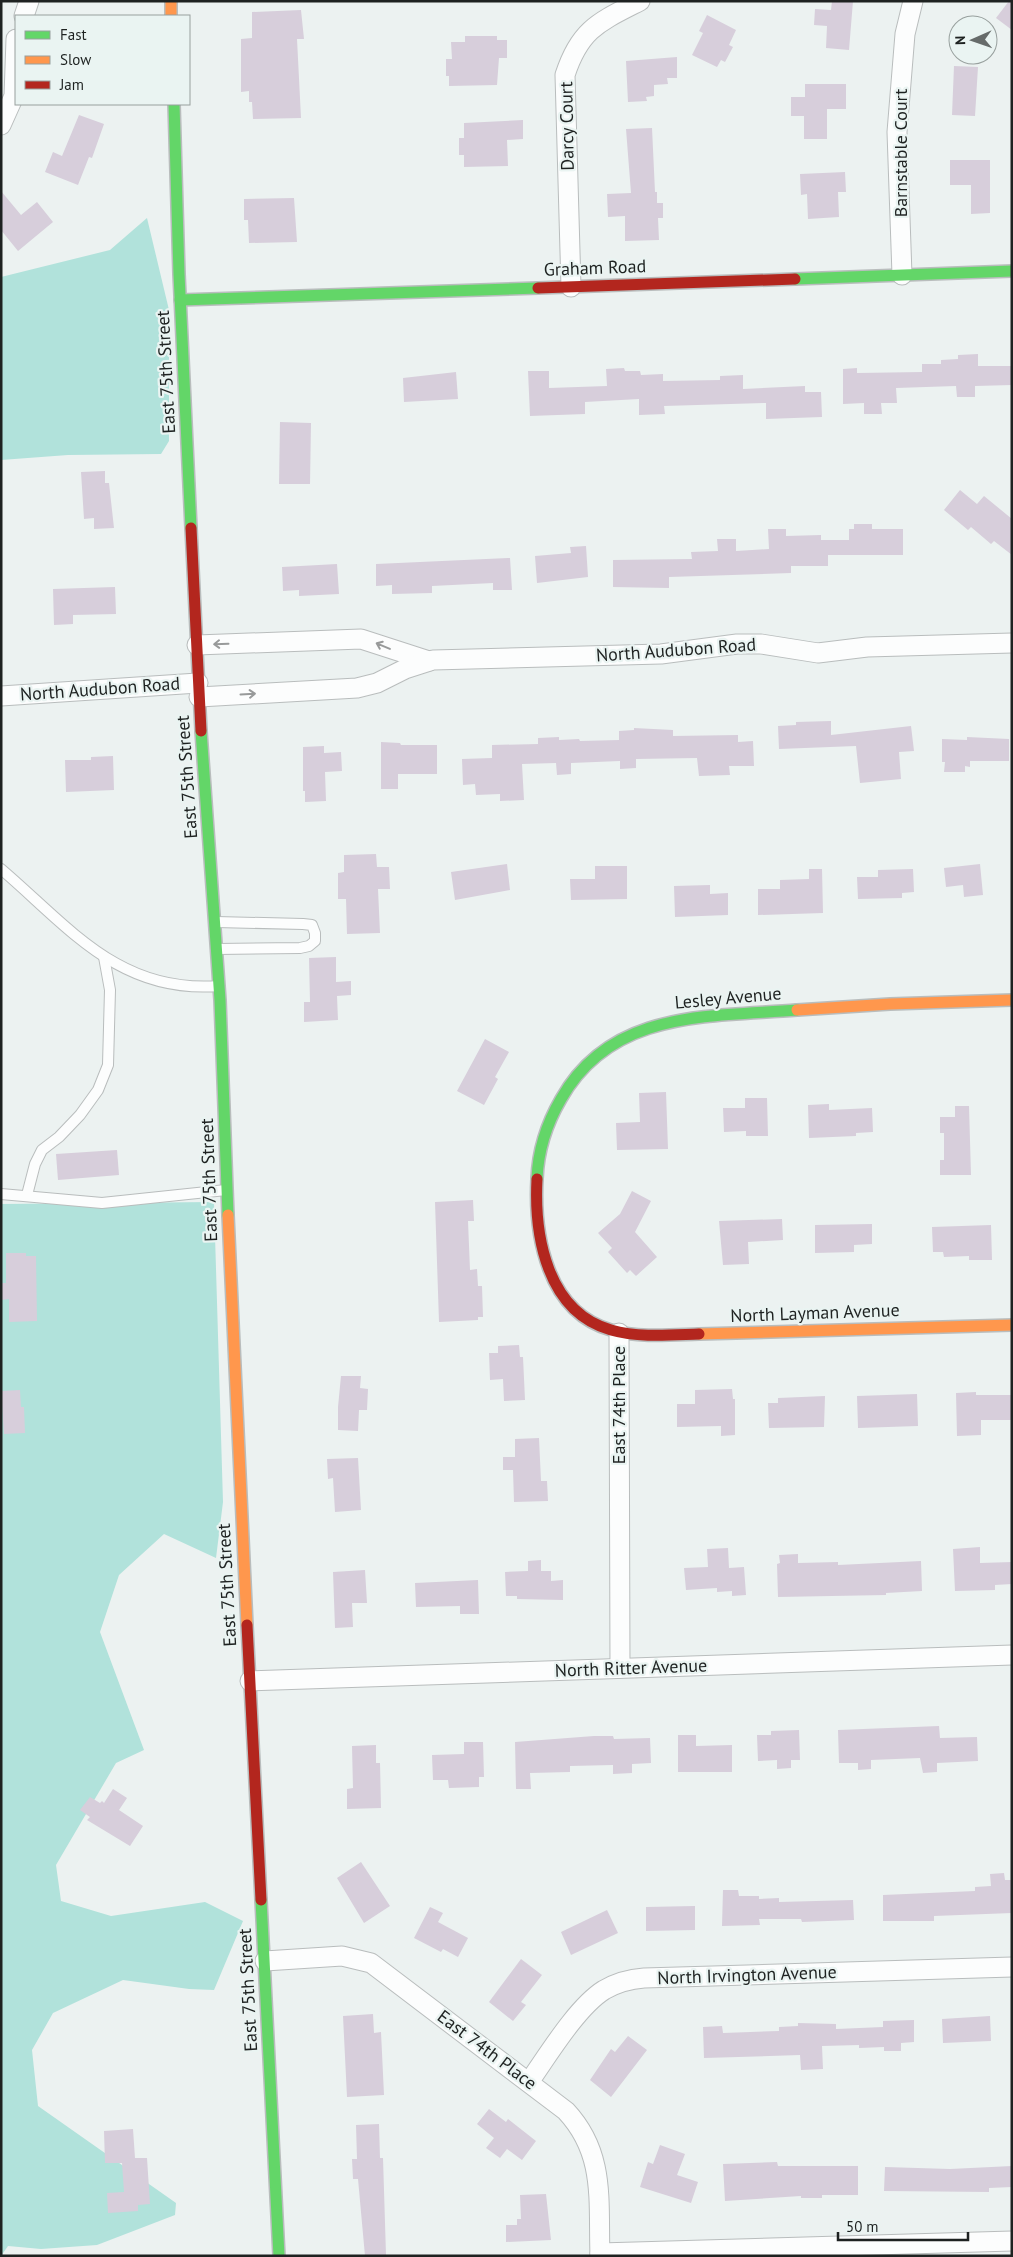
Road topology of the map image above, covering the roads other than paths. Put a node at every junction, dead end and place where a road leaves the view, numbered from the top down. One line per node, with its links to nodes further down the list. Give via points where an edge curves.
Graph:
1 (29, 1): 5 (street)
2 (171, 1): 6 (street)
3 (640, 1): 12 (street, Darcy Court, via 595,26 575,50 565,75)
4 (913, 1): 11 (street, Barnstable Court, via 906,34 897,132)
5 (24, 15)
6 (171, 15)
7 (15, 68): 9 (street, via 14,96)
8 (174, 105): 13 (street, East 75th Street)
9 (1, 125)
10 (1012, 271): 11 (street, Graham Road)
11 (902, 275): 12 (street, Graham Road)
12 (571, 287): 13 (street, Graham Road)
13 (180, 300): 15 (street, East 75th Street)
14 (1012, 643): 16 (street, North Audubon Road, via 867,647 818,652 737,644 661,654)
15 (197, 645): 16 (street, North Audubon Road, one-way to 15, via 361,639); 17 (street, East 75th Street)
16 (429, 662): 17 (street, North Audubon Road, one-way to 16, via 362,688)
17 (199, 690): 18 (street, North Audubon Road); 20 (street, East 75th Street)
18 (1, 696)
19 (1, 869): 22 (lane)
20 (215, 922): 21 (street, East 75th Street); 21 (lane, via 303,924 312,926 316,933 315,941 300,948)
21 (216, 949): 23 (street, East 75th Street)
22 (104, 957): 23 (lane, via 156,981 198,987); 28 (lane, via 110,990 108,1065 98,1090 80,1114 42,1150)
23 (219, 986): 26 (street, East 75th Street)
24 (1012, 1000): 25 (street, Lesley Avenue, via 890,1004 689,1018 643,1028 600,1052 568,1088 549,1124)
25 (538, 1180): 30 (street, East 74th Place, via 539,1236 549,1274 574,1309 596,1324)
26 (227, 1190): 28 (lane, via 102,1203); 33 (street, East 75th Street)
27 (1, 1194): 28 (lane)
28 (27, 1195)
29 (1012, 1325): 30 (street, North Layman Avenue, via 684,1335)
30 (619, 1332): 32 (street, East 74th Place)
31 (1012, 1655): 32 (street, North Ritter Avenue)
32 (620, 1668): 33 (street, North Ritter Avenue)
33 (250, 1681): 34 (street, East 75th Street)
34 (264, 1961): 36 (street, East 74th Place, via 342,1956 371,1963); 40 (street, East 75th Street)
35 (1012, 1967): 36 (street, North Irvington Avenue, via 627,1980 604,1990 585,2006)
36 (529, 2082): 39 (street, East 74th Place, via 566,2111 590,2145 597,2169)
37 (1012, 2241): 38 (street)
38 (913, 2250): 39 (street)
39 (600, 2254)
40 (279, 2256)

